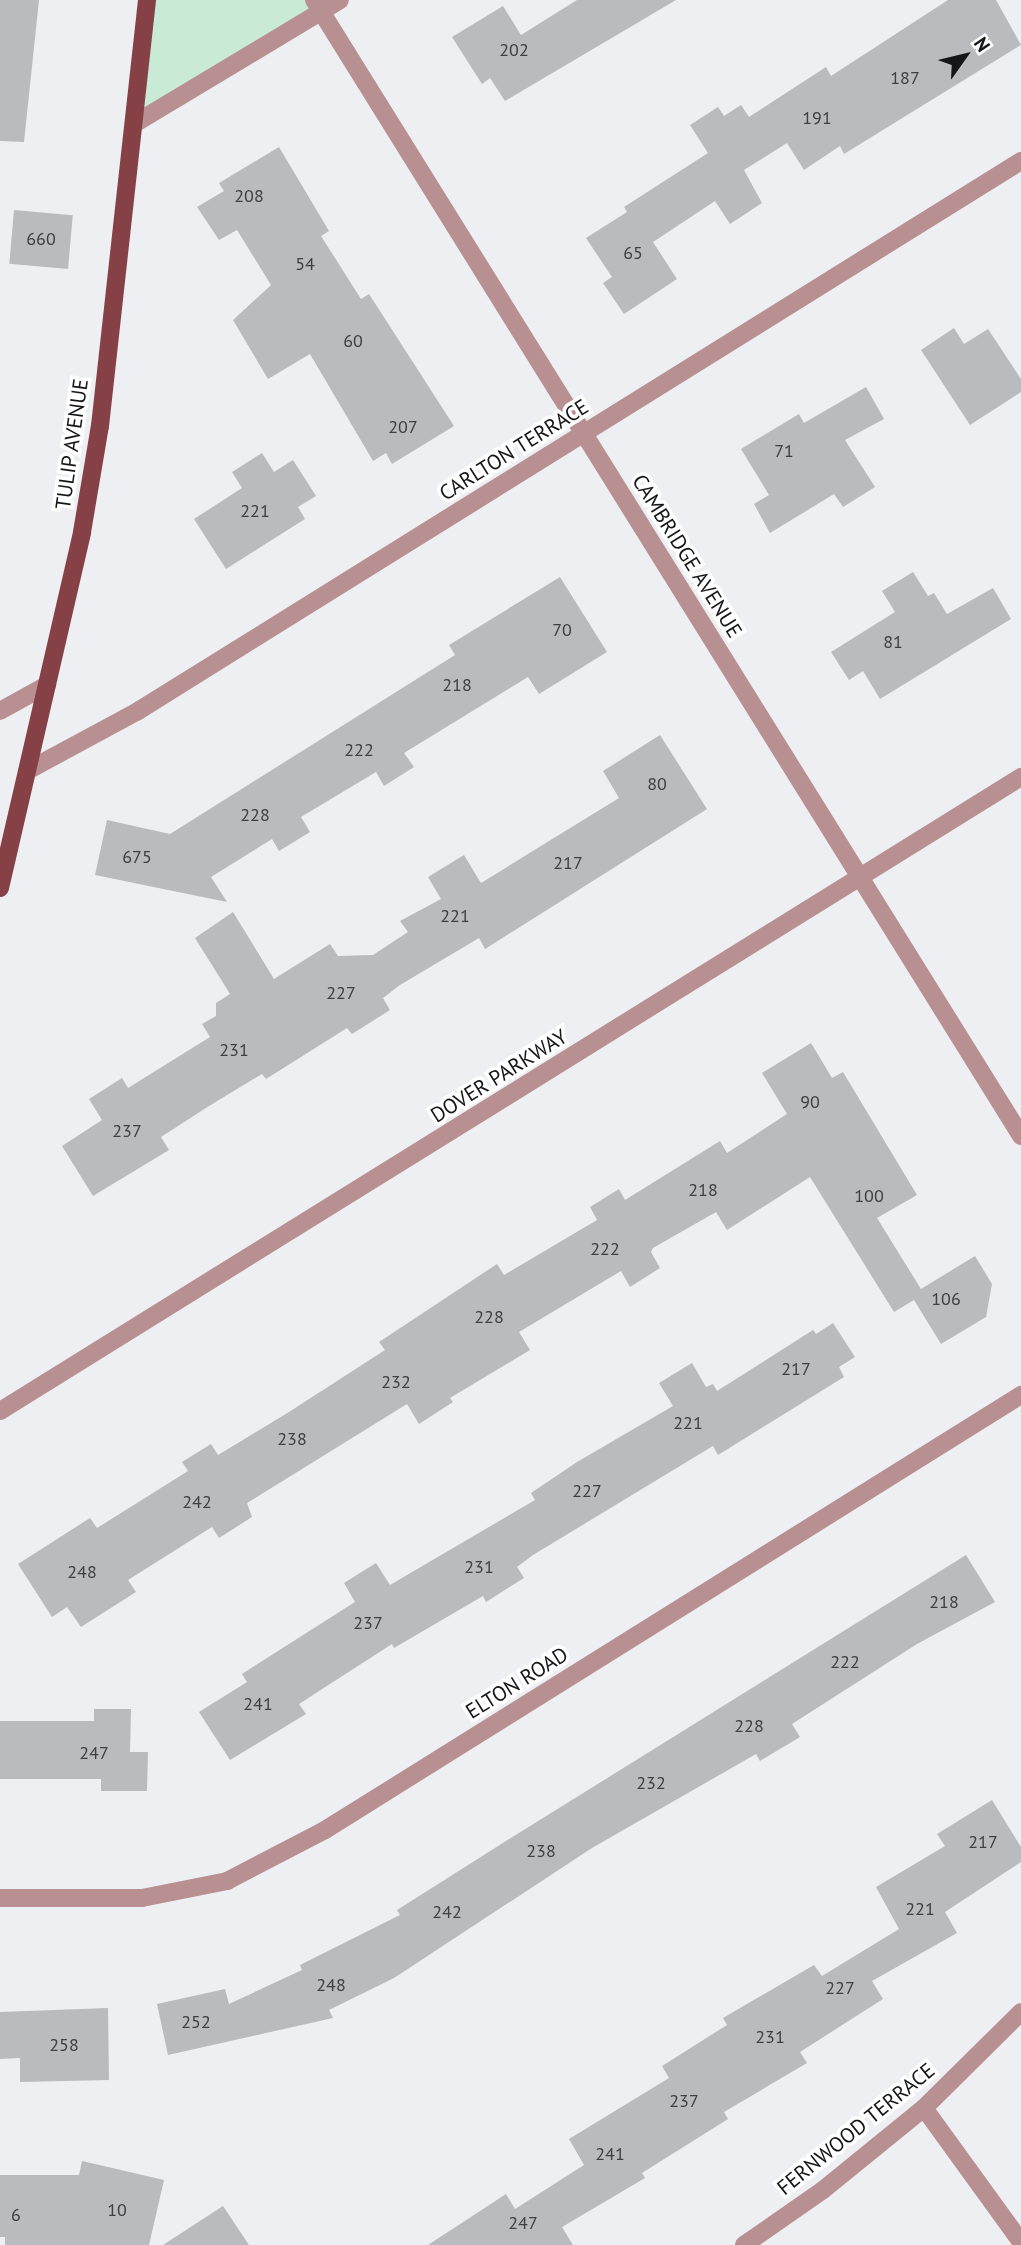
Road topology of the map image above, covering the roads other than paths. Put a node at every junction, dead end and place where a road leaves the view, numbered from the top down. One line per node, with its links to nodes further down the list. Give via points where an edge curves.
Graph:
1 (147, 0): 4 (main road, TULIP AVENUE)
2 (340, 0): 3 (street)
3 (317, 6): 4 (street); 6 (street, CAMBRIDGE AVENUE)
4 (134, 124): 7 (main road, TULIP AVENUE, via 100,426)
5 (1021, 161): 6 (street, CARLTON TERRACE)
6 (583, 433): 9 (street, CARLTON TERRACE, via 149,704); 11 (street, CAMBRIDGE AVENUE)
7 (47, 685): 8 (street); 9 (main road, TULIP AVENUE)
8 (0, 710)
9 (27, 771): 12 (main road, TULIP AVENUE)
10 (1021, 777): 11 (street, DOVER PARKWAY)
11 (860, 877): 13 (street, CAMBRIDGE AVENUE); 15 (street, DOVER PARKWAY)
12 (0, 888)
13 (1021, 1136)
14 (1021, 1395): 16 (street, ELTON ROAD, via 325,1830 227,1881 142,1898)
15 (0, 1411)
16 (0, 1898)
17 (1021, 2012): 18 (street, FERNWOOD TERRACE)
18 (924, 2108): 19 (street); 20 (street, FERNWOOD TERRACE)
19 (1021, 2242)
20 (744, 2245)

